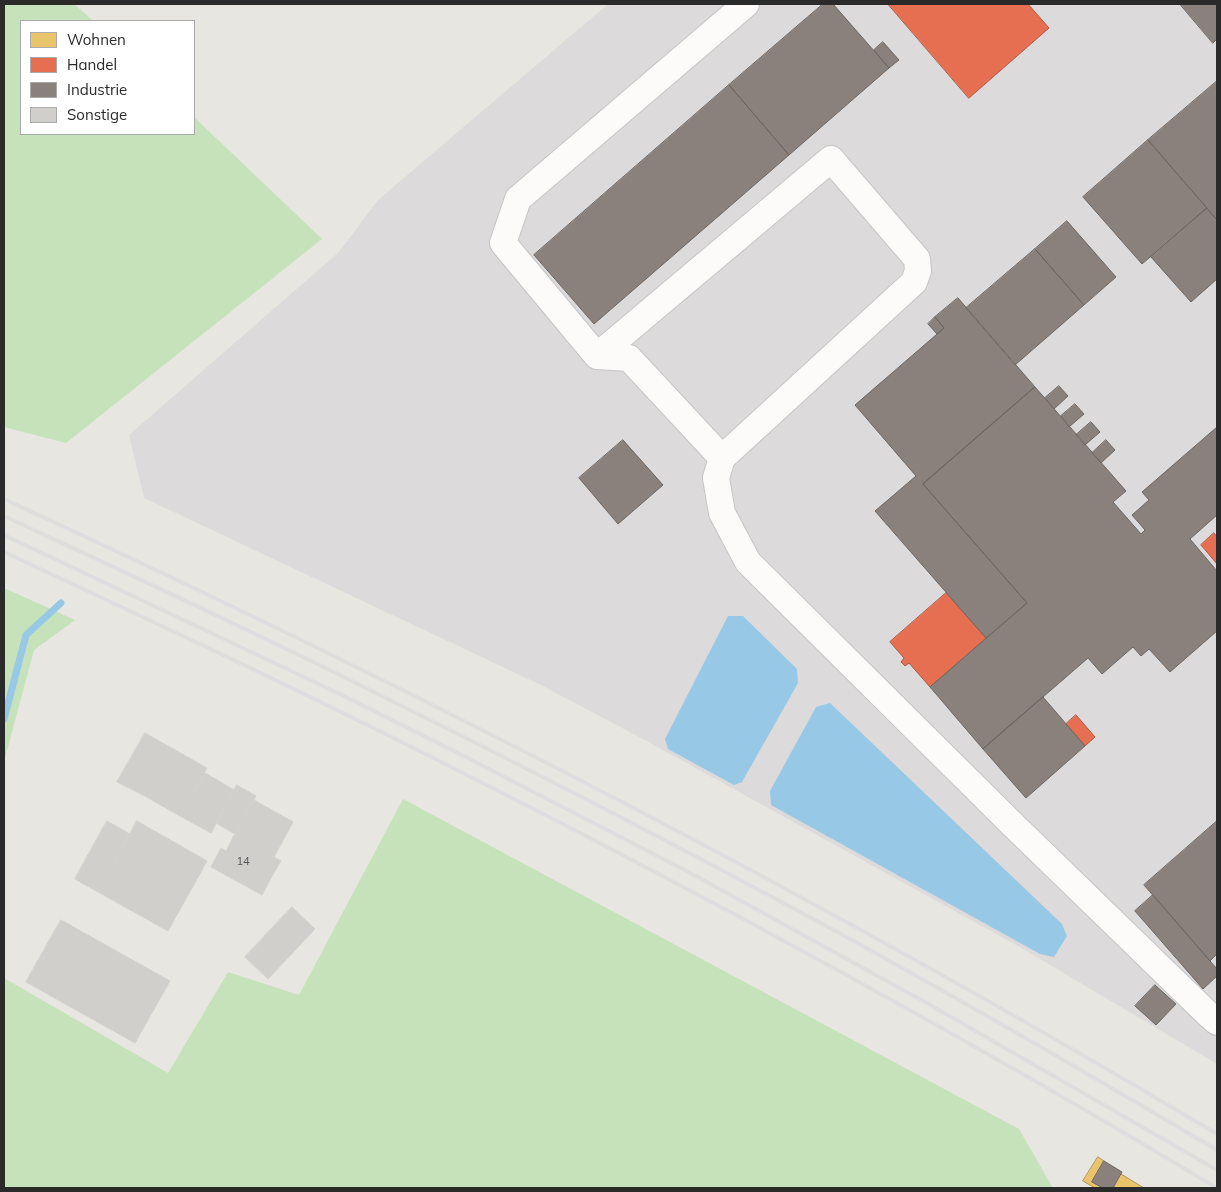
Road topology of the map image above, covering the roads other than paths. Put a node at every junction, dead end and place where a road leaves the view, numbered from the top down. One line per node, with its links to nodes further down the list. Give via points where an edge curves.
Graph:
1 (746, 4): 2 (lane, via 518,199 504,243)
2 (597, 356): 3 (lane, via 629,358); 3 (lane, via 831,159 917,259 918,271 914,282)
3 (722, 458): 4 (lane, via 716,478 722,513 748,562)
4 (1217, 1022)

